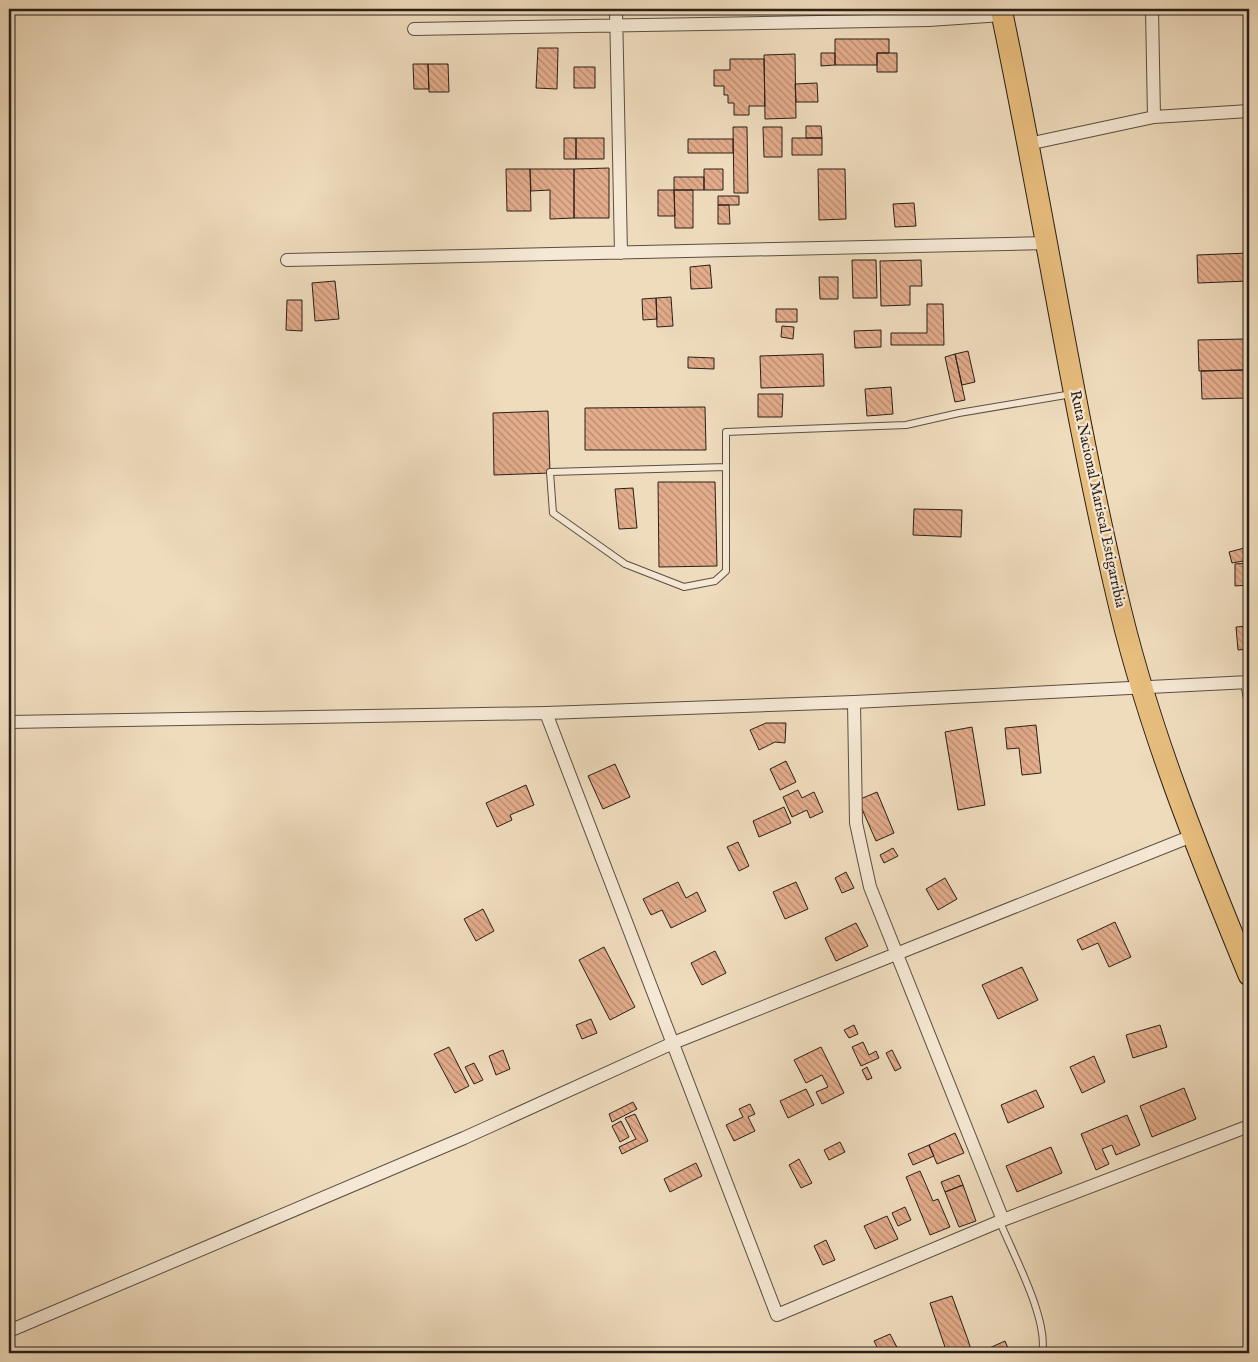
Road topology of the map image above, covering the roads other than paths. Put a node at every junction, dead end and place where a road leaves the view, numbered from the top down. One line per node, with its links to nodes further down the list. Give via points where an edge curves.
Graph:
1 (616, 9): 4 (street)
2 (1152, 9): 7 (street)
3 (1002, 12): 4 (street, via 929,20); 8 (main road, Ruta Nacional Mariscal Estigarribia)
4 (617, 26): 5 (street); 10 (street)
5 (414, 29)
6 (1249, 111): 7 (street)
7 (1154, 117): 8 (street)
8 (1028, 144): 9 (main road, Ruta Nacional Mariscal Estigarribia)
9 (1047, 243): 10 (street); 12 (main road, Ruta Nacional Mariscal Estigarribia)
10 (621, 253): 11 (street)
11 (287, 260)
12 (1076, 394): 13 (lane, via 959,413 906,426 726,432); 15 (main road, Ruta Nacional Mariscal Estigarribia, via 1116,592)
13 (726, 467): 13 (lane, via 550,472 553,513 625,564 684,587 715,581 726,571)
14 (1247, 682): 15 (street); 17 (lane)
15 (1142, 688): 16 (street); 20 (main road, Ruta Nacional Mariscal Estigarribia)
16 (854, 702): 18 (street); 21 (street, via 856,823 870,887)
17 (1249, 710)
18 (546, 713): 19 (street); 23 (street)
19 (9, 722)
20 (1192, 836): 21 (street); 22 (main road, Ruta Nacional Mariscal Estigarribia)
21 (896, 953): 23 (street); 25 (street)
22 (1249, 974)
23 (673, 1043): 25 (street, via 778,1315); 26 (street, via 464,1138)
24 (1249, 1126): 25 (street)
25 (1001, 1221): 27 (lane, via 1040,1318 1044,1344)
26 (9, 1331)
27 (1042, 1353)

